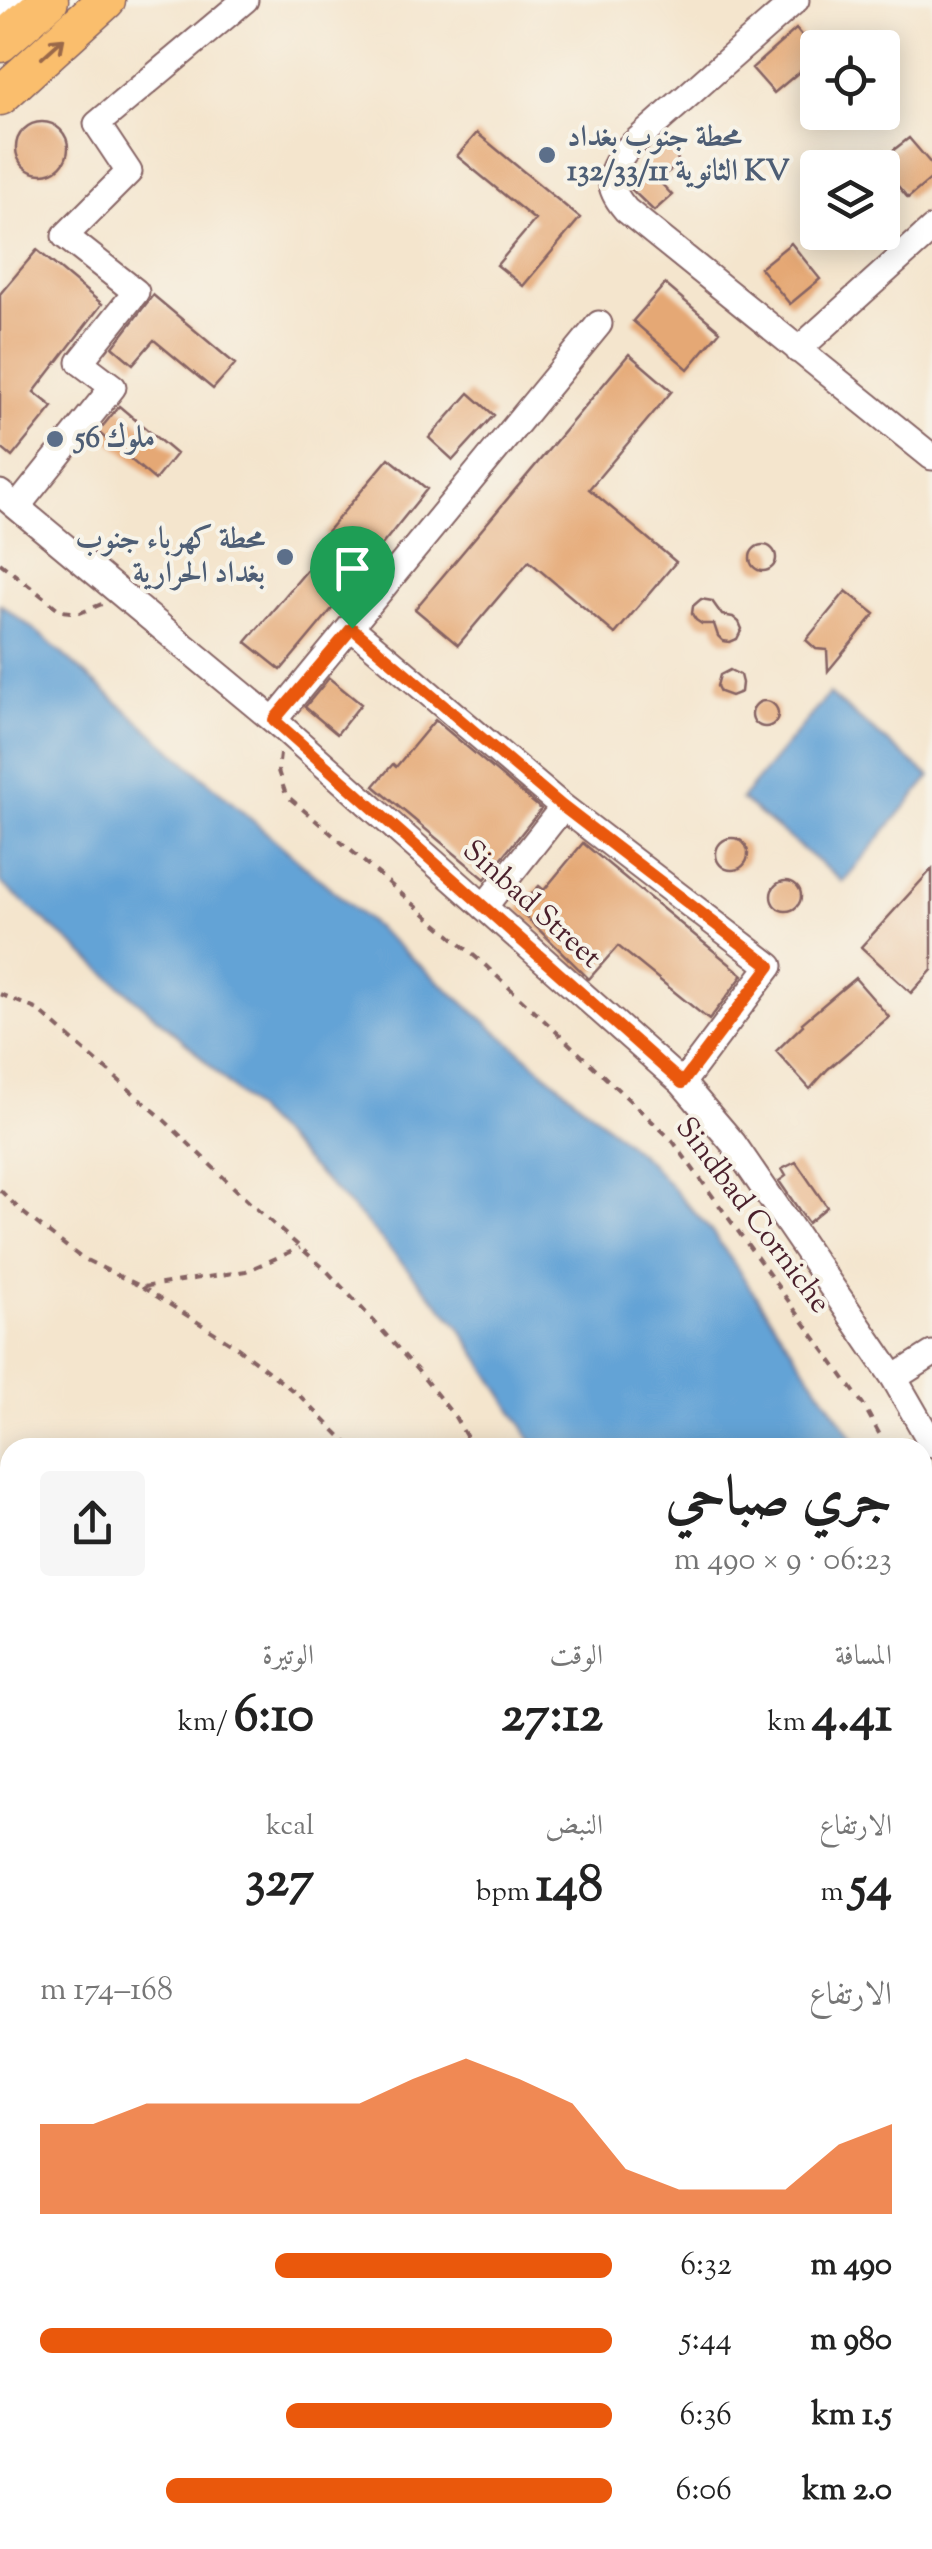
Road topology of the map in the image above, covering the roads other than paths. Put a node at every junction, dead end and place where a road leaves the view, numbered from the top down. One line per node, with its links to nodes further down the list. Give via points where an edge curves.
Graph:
1 (12, 0): 6 (street)
2 (49, 0): 7 (highway)
3 (106, 0): 8 (highway, one-way to 3)
4 (244, 0): 13 (street, via 96,124 128,172 66,236 136,292 80,362 113,387)
5 (796, 0): 11 (street, via 626,150 611,180 626,210)
6 (0, 11)
7 (0, 43)
8 (0, 96)
9 (932, 228): 11 (street)
10 (599, 324): 14 (street)
11 (798, 350): 12 (street)
12 (932, 457)
13 (8, 500): 15 (street, Sinbad Street)
14 (352, 628): 15 (street); 16 (street)
15 (279, 725): 17 (street, Sinbad Street)
16 (562, 806): 17 (street); 18 (street, via 770,966)
17 (484, 907): 18 (street, Sinbad Street)
18 (682, 1083): 20 (street, Sinbad Street, via 733,1142)
19 (932, 1354): 20 (street)
20 (894, 1378): 21 (street, Sinbad Street)
21 (929, 1438)

